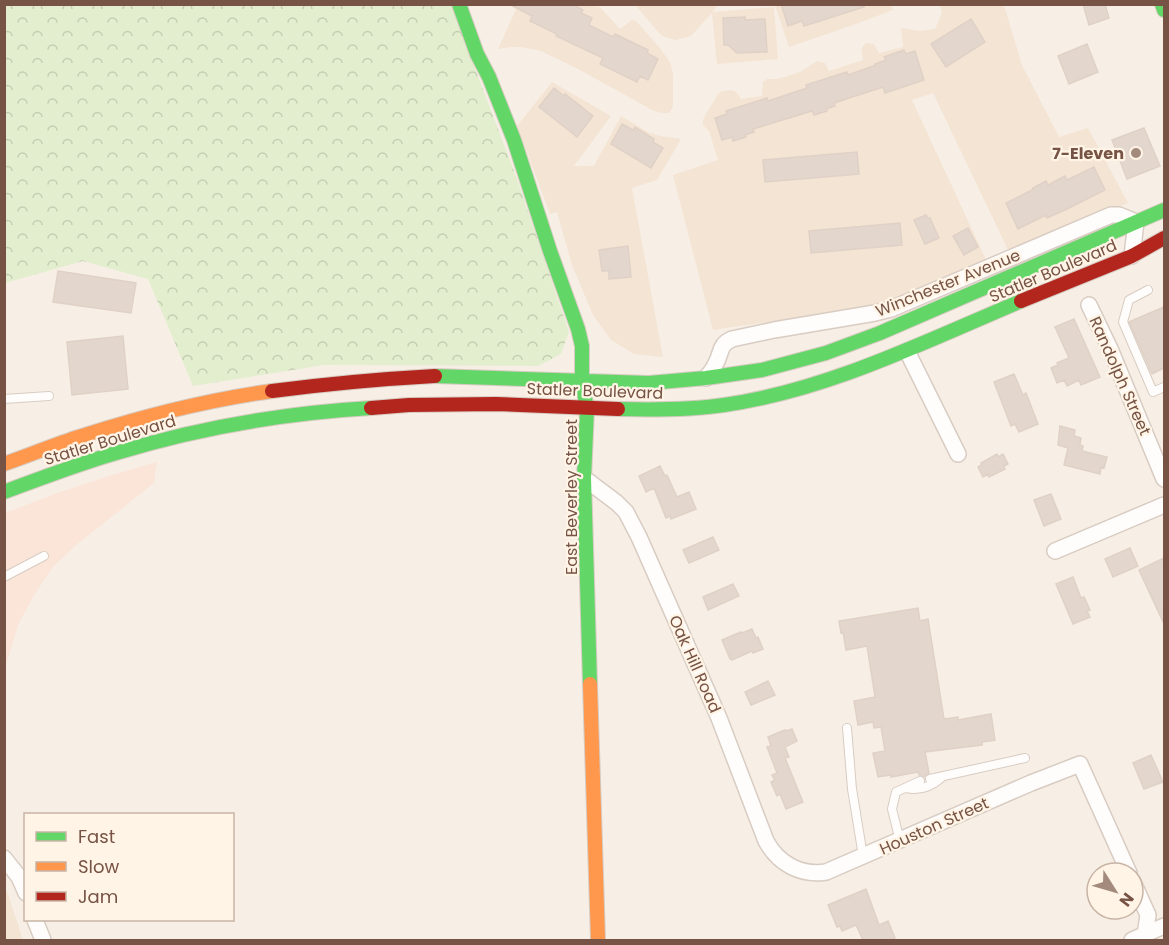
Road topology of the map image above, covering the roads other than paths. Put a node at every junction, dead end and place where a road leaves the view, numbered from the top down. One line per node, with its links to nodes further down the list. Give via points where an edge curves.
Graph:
1 (459, 4): 13 (main road, East Beverley Street, via 514,140 578,330)
2 (1162, 4): 3 (main road)
3 (1164, 10)
4 (1164, 210): 5 (main road, Statler Boulevard)
5 (1136, 222): 8 (street); 12 (main road, Statler Boulevard, via 826,353 762,370); 12 (street, Winchester Avenue, via 1119,215 1106,216 875,314 732,339 720,350 715,367)
6 (1164, 238): 8 (main road, Statler Boulevard)
7 (1164, 245): 8 (main road)
8 (1132, 256): 11 (main road, Statler Boulevard)
9 (1148, 290): 14 (lane, via 1129,300 1123,322 1153,392)
10 (1089, 305): 21 (street, Randolph Street)
11 (907, 351): 17 (main road, Statler Boulevard, via 809,386 724,406); 18 (street)
12 (706, 378): 13 (main road, Statler Boulevard, via 649,383)
13 (582, 381): 17 (main road, East Beverley Street); 19 (main road, Statler Boulevard, via 408,377 267,392 146,417)
14 (1164, 387)
15 (49, 396): 16 (lane)
16 (4, 399)
17 (587, 409): 20 (main road, East Beverley Street); 22 (main road, Statler Boulevard, via 399,405 264,419 141,446)
18 (958, 454)
19 (4, 464)
20 (584, 478): 37 (street, Oak Hill Road, via 626,512 719,718 767,843); 44 (main road, East Beverley Street)
21 (1164, 479)
22 (4, 492)
23 (1164, 505): 24 (street)
24 (1055, 551)
25 (45, 556): 26 (lane)
26 (4, 577)
27 (848, 728): 34 (lane, via 852,789)
28 (1025, 758): 29 (lane)
29 (942, 777): 30 (lane); 32 (lane, via 933,785 914,790)
30 (930, 779)
31 (920, 781): 32 (lane)
32 (904, 788): 33 (lane, via 896,792 892,809)
33 (900, 841): 34 (street, Houston Street); 36 (street, Houston Street, via 1080,764)
34 (863, 856): 37 (street, Houston Street, via 826,872)
35 (4, 858): 38 (street)
36 (1124, 861)
37 (786, 864)
38 (24, 889)
39 (1145, 908): 42 (street, via 1148,915)
40 (35, 921): 43 (street)
41 (1164, 926): 42 (street)
42 (1141, 939)
43 (43, 940)
44 (598, 940)

